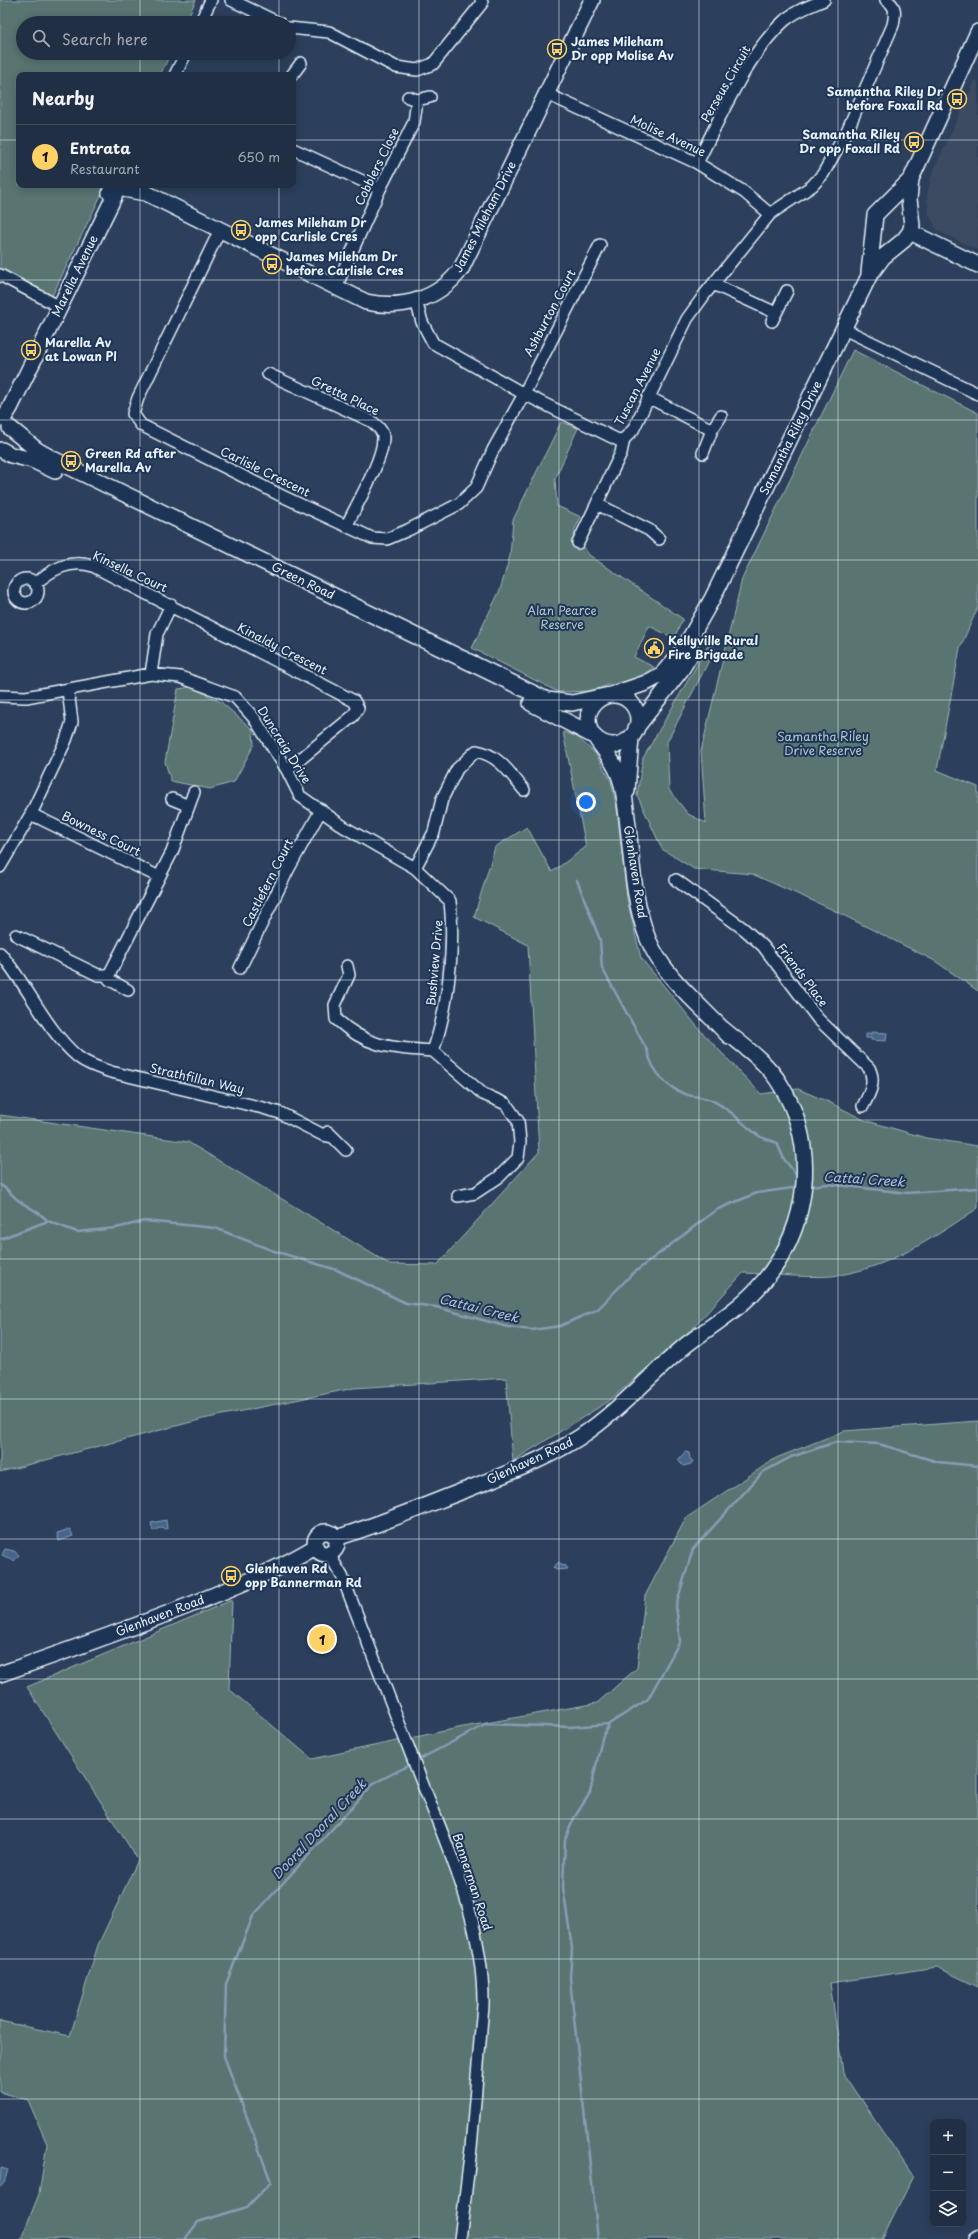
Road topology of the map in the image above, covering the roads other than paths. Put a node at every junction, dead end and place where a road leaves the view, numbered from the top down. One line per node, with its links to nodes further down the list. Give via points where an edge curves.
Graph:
1 (211, 0): 7 (street)
2 (231, 0): 8 (street)
3 (481, 0): 9 (street, via 482,3 433,64 417,70 396,68 329,32)
4 (592, 0): 15 (main road, James Mileham Drive)
5 (824, 0): 18 (street, Perseus Circuit, via 794,13 770,37 745,72)
6 (886, 0): 23 (street, via 893,4 895,11 893,25 833,158 812,186)
7 (203, 16)
8 (264, 16)
9 (296, 29)
10 (978, 32): 19 (main road, Samantha Riley Drive)
11 (182, 60): 13 (street)
12 (301, 63): 14 (street)
13 (176, 72)
14 (294, 72)
15 (547, 94): 18 (street, Molise Avenue); 36 (main road, James Mileham Drive, via 461,269 444,288)
16 (430, 97): 21 (street, Cobblers Close, via 412,98 414,122)
17 (296, 150): 21 (street)
18 (697, 163): 23 (street, Molise Avenue, via 744,192)
19 (911, 179): 22 (main road, Samantha Riley Drive); 24 (main road, Samantha Riley Drive)
20 (117, 189): 26 (main road, James Mileham Drive, via 146,193); 37 (main road, Marella Avenue)
21 (380, 189): 34 (street, Cobblers Close)
22 (885, 206): 24 (main road, via 898,205); 25 (main road, Samantha Riley Drive, via 875,215)
23 (770, 214): 33 (street, Tuscan Avenue)
24 (910, 216): 27 (main road, Samantha Riley Drive)
25 (873, 228): 28 (main road, via 882,241); 32 (main road, Samantha Riley Drive)
26 (220, 230): 34 (main road, James Mileham Drive); 50 (street, Carlisle Crescent, via 138,398 134,414 141,425)
27 (910, 232): 28 (main road, Samantha Riley Drive); 30 (main road)
28 (898, 243): 32 (main road, Samantha Riley Drive, via 883,257)
29 (600, 245): 40 (street, Ashburton Court)
30 (978, 265)
31 (0, 275): 37 (street)
32 (869, 276): 38 (main road, Samantha Riley Drive)
33 (713, 284): 35 (street, via 774,317); 42 (street, Tuscan Avenue, via 687,319)
34 (336, 287): 36 (main road, James Mileham Drive, via 375,304 404,304)
35 (787, 291)
36 (416, 301): 40 (street, Tuscan Avenue, via 422,322 433,343)
37 (60, 307): 44 (main road, Marella Avenue)
38 (844, 329): 41 (street); 54 (main road, Samantha Riley Drive)
39 (268, 374): 50 (street, Gretta Place, via 371,421 378,426 384,436 380,457)
40 (524, 394): 46 (street, Tuscan Avenue, via 618,440); 50 (street, Carlisle Crescent, via 493,450 476,488 460,504 387,539 372,538)
41 (978, 394)
42 (648, 397): 45 (street); 46 (street, Tuscan Avenue, via 633,430)
43 (721, 416): 45 (street)
44 (4, 422): 47 (main road, Marella Avenue, via 10,441); 58 (main road, Green Road, via 37,450 53,459 547,700 572,703)
45 (712, 430): 48 (street)
46 (624, 439): 49 (street, via 621,454)
47 (1, 450): 61 (main road, Green Road, via 49,468 553,714)
48 (703, 453)
49 (597, 504): 51 (street, via 649,530); 52 (street)
50 (346, 525)
51 (659, 539)
52 (578, 543)
53 (35, 584): 55 (street, Kinsella Court, via 62,566 86,564)
54 (712, 599): 58 (main road, Samantha Riley Drive, via 682,652 672,664 646,683); 60 (main road, Samantha Riley Drive, via 704,626 688,660)
55 (171, 605): 56 (street, via 157,634); 62 (street, Kinaldy Crescent, via 354,701 358,708 353,716)
56 (151, 674): 57 (street, Duncraig Drive); 62 (street, Duncraig Drive, via 180,678 234,697 254,718)
57 (68, 690): 59 (street, Duncraig Drive, via 26,697); 69 (street, via 72,722 70,731)
58 (608, 695): 60 (main road, via 625,698 633,705 638,719); 61 (main road, via 598,699 589,711 588,727)
59 (0, 696)
60 (633, 733): 61 (main road, via 623,743 614,745 605,744); 67 (main road, Glenhaven Road)
61 (595, 737): 67 (main road, Glenhaven Road, via 615,765)
62 (287, 770): 68 (street, Duncraig Drive, via 300,796)
63 (524, 790): 71 (street, via 503,763 488,753 476,751 457,769 442,799 434,832)
64 (194, 792): 66 (street)
65 (172, 799): 66 (street)
66 (189, 806): 72 (street, via 172,852)
67 (626, 806): 84 (main road, Glenhaven Road, via 634,879 648,938 656,955 673,977 723,1029 768,1068 792,1106 797,1137 806,1164 797,1206 775,1252 715,1323 581,1436 557,1451 488,1481)
68 (321, 810): 71 (street, Duncraig Drive, via 344,827); 77 (street, Castlefern Court)
69 (31, 814): 70 (street); 72 (street, Bowness Court)
70 (0, 867)
71 (415, 868): 80 (street, Bushview Drive, via 450,901 452,918 452,941 442,1024)
72 (159, 877): 78 (street, via 114,969)
73 (676, 880): 81 (street, Friends Place, via 744,929 763,946 818,1019 869,1068 873,1084)
74 (16, 935): 78 (street, via 98,975)
75 (0, 953): 82 (street, Strathfillan Way, via 17,972 61,1039 78,1057 90,1064 111,1072 280,1113 332,1137)
76 (346, 966): 80 (street, via 349,975 335,1005 336,1019 368,1042 402,1049)
77 (240, 968)
78 (106, 975): 79 (street)
79 (128, 990)
80 (433, 1051): 83 (street, via 483,1094 506,1104 518,1121 518,1158 499,1177 475,1193)
81 (864, 1106)
82 (346, 1150)
83 (458, 1196)
84 (336, 1538): 85 (main road, via 329,1532 323,1532 315,1539); 86 (main road, via 336,1547)
85 (315, 1548): 86 (main road, via 320,1553); 87 (main road, Glenhaven Road, via 289,1563 219,1593)
86 (329, 1554): 89 (street, Bannerman Road, via 342,1576 450,1853 476,1934 484,1982 484,2005)
87 (0, 1674)
88 (978, 2237): 90 (street)
89 (460, 2239)
90 (974, 2239)

